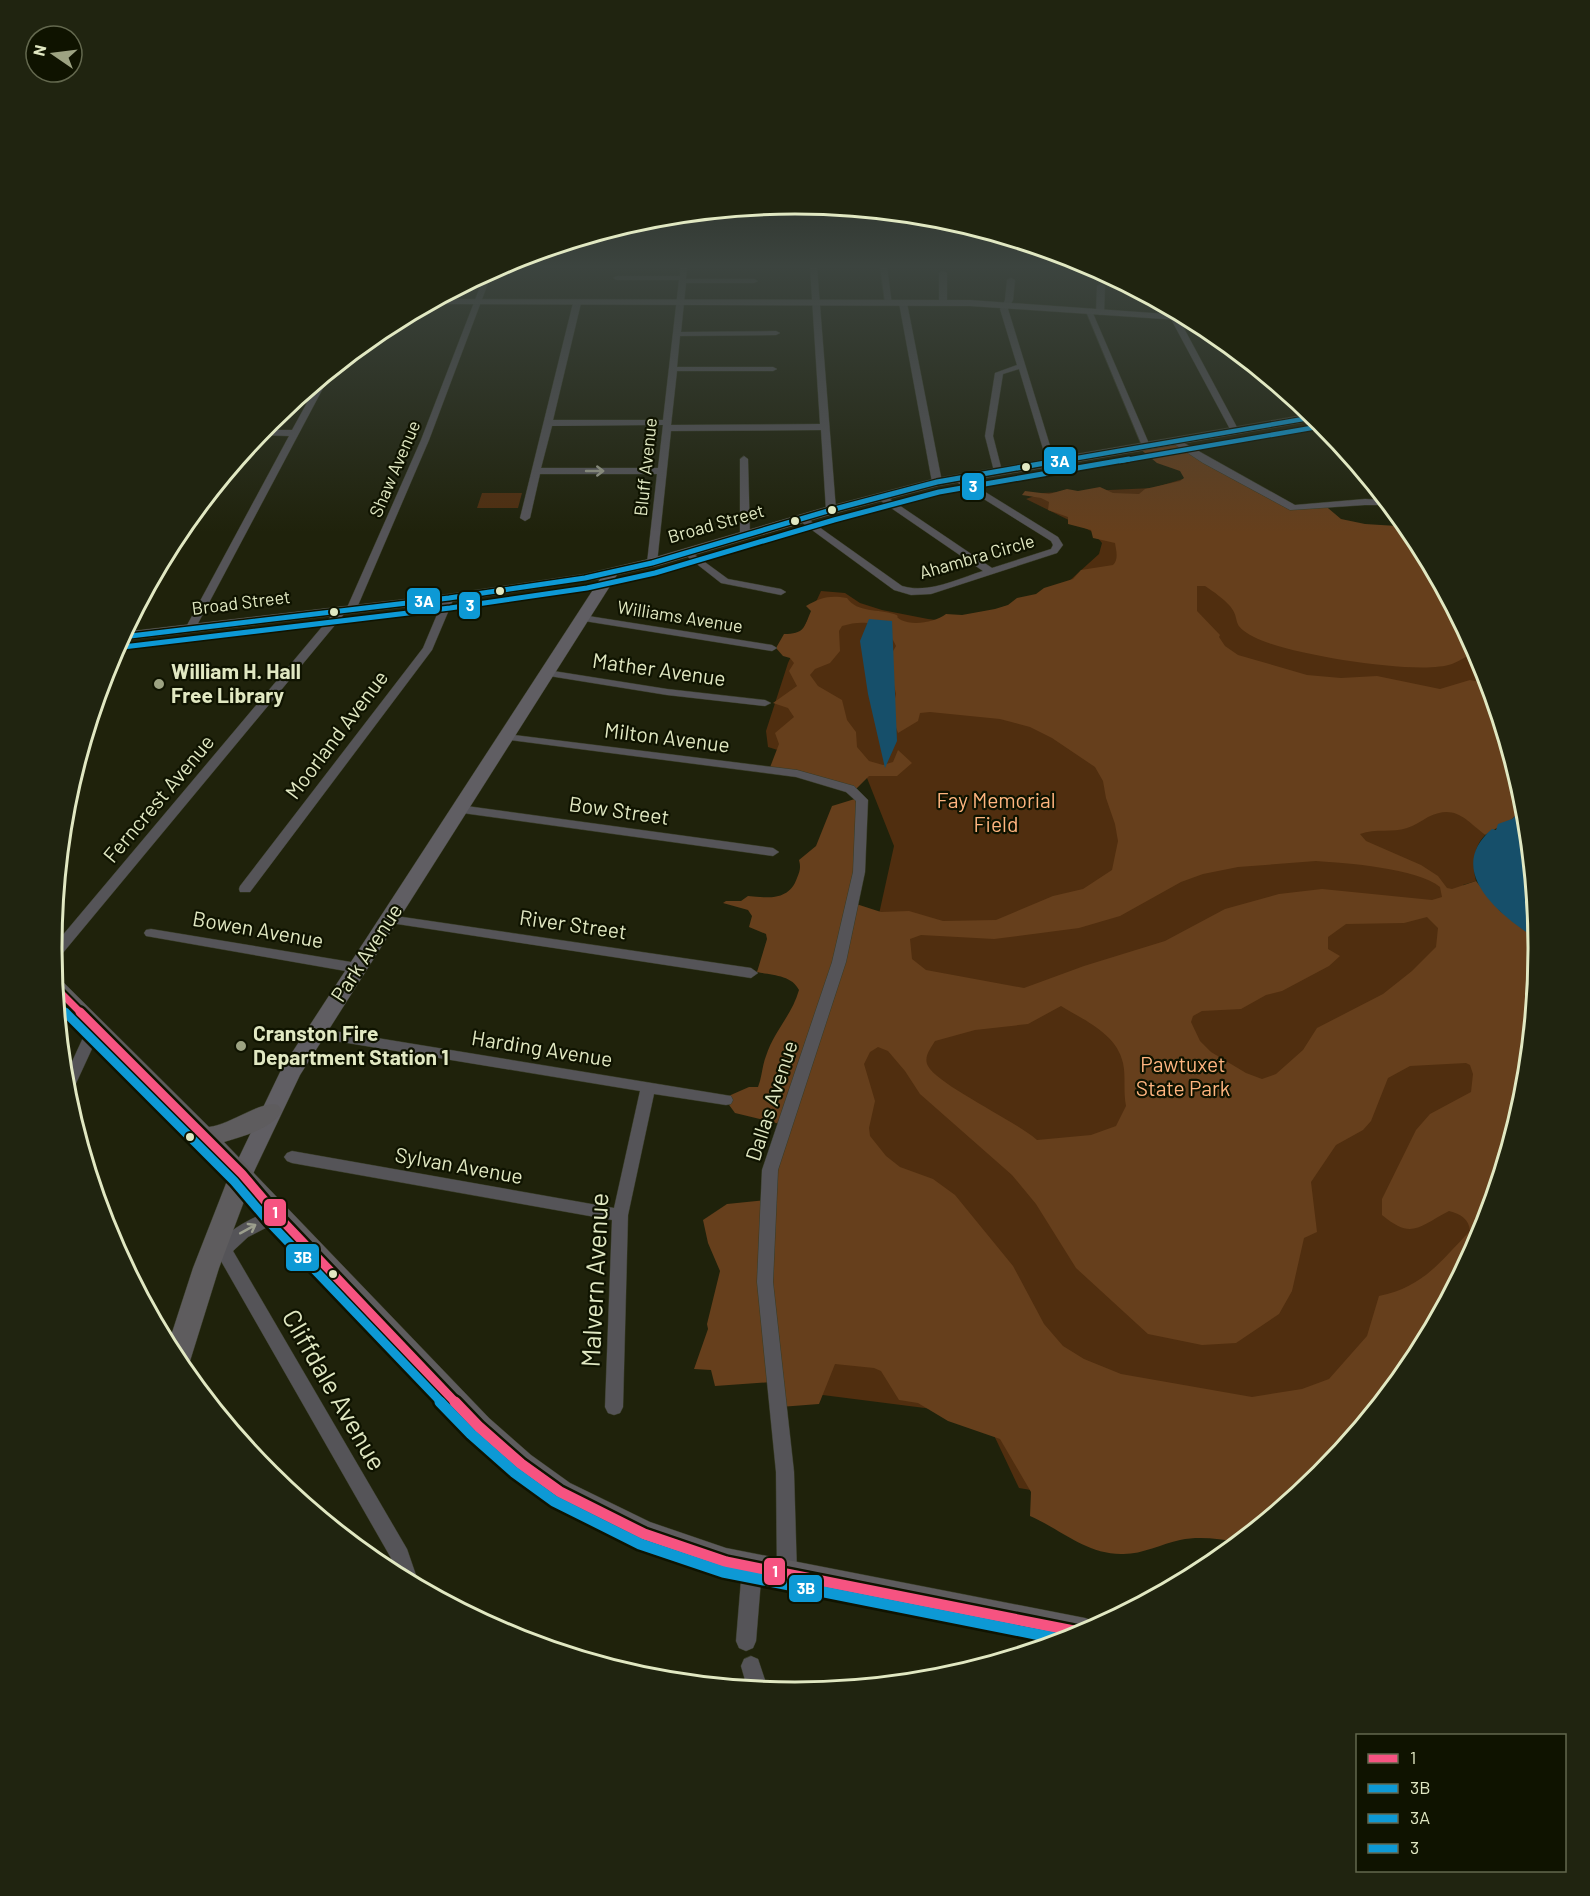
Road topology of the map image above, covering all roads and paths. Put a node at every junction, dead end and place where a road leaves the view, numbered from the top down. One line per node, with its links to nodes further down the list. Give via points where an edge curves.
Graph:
1 (458, 355): 41 (street, Shaw Avenue, via 425,440)
2 (564, 355): 14 (street)
3 (675, 355): 10 (street, Bluff Avenue)
4 (819, 355): 16 (street)
5 (913, 355): 28 (street)
6 (1018, 355): 9 (street)
7 (1107, 355): 21 (street)
8 (1194, 355): 17 (street)
9 (1021, 366): 23 (street); 26 (street, via 999,373 989,436)
10 (673, 369): 11 (street); 15 (street, Bluff Avenue)
11 (773, 369)
12 (317, 392): 19 (street)
13 (1303, 419): 17 (main road, Broad Street)
14 (548, 423): 15 (street); 24 (street)
15 (667, 425): 16 (street); 25 (street, Bluff Avenue)
16 (825, 427): 31 (street)
17 (1235, 431): 20 (main road, Broad Street)
18 (272, 433): 19 (street)
19 (295, 433): 43 (street)
20 (1177, 442): 21 (main road, Broad Street); 30 (street, via 1293,507)
21 (1146, 446): 23 (main road, Broad Street)
22 (744, 459): 34 (street)
23 (1051, 462): 26 (main road, Broad Street)
24 (537, 471): 25 (street, one-way to 25); 32 (street)
25 (663, 471): 36 (street, Bluff Avenue)
26 (998, 471): 27 (main road, Broad Street)
27 (958, 479): 28 (main road, Broad Street); 37 (street, Ahambra Circle, via 1022,517 1058,545 1054,551)
28 (938, 482): 29 (main road, Broad Street)
29 (882, 497): 31 (main road, Broad Street); 37 (street)
30 (1378, 503)
31 (831, 510): 33 (main road, Broad Street)
32 (525, 518)
33 (802, 519): 34 (main road, Broad Street); 37 (street, Ahambra Circle, via 906,591 927,592)
34 (744, 536): 35 (main road, Broad Street)
35 (687, 552): 36 (main road, Broad Street); 39 (street, via 725,581)
36 (652, 562): 38 (main road, Broad Street)
37 (991, 572)
38 (612, 573): 40 (main road, Broad Street); 42 (main road, Park Avenue)
39 (782, 592)
40 (449, 598): 41 (main road, Broad Street); 52 (street, Moorland Avenue, via 428,648)
41 (346, 611): 43 (main road, Broad Street); 55 (street, Ferncrest Avenue)
42 (582, 618): 45 (street, Williams Avenue); 46 (main road, Park Avenue)
43 (190, 629): 44 (main road, Broad Street)
44 (131, 636)
45 (772, 648)
46 (547, 674): 47 (street, Mather Avenue); 48 (main road, Park Avenue)
47 (765, 703)
48 (506, 737): 49 (street, Milton Avenue); 50 (main road, Park Avenue)
49 (822, 780): 76 (street, Dallas Avenue, via 850,789 862,800 859,872 839,962 770,1170 765,1282 785,1472)
50 (459, 809): 51 (street, Bow Street); 53 (main road, Park Avenue)
51 (773, 852)
52 (245, 889)
53 (389, 919): 56 (main road, Park Avenue); 57 (street, River Street)
54 (151, 933): 56 (street, Bowen Avenue)
55 (62, 945)
56 (357, 968): 60 (main road, Park Avenue)
57 (751, 972)
58 (63, 995): 59 (main road)
59 (95, 1027): 61 (street); 65 (main road)
60 (315, 1033): 62 (street, Harding Avenue); 64 (main road, Park Avenue)
61 (73, 1074)
62 (648, 1087): 63 (street, Harding Avenue); 69 (street, Malvern Avenue)
63 (726, 1100)
64 (270, 1111): 65 (main road, via 244,1128); 67 (main road, Park Avenue)
65 (205, 1136): 67 (main road)
66 (292, 1157): 69 (street, Sylvan Avenue)
67 (242, 1174): 68 (main road); 71 (main road, Park Avenue)
68 (278, 1215): 70 (street, one-way to 68, via 242,1232); 75 (main road, via 479,1427 534,1474 588,1508 630,1528 692,1552)
69 (620, 1215): 73 (street, Malvern Avenue)
70 (223, 1249): 71 (street); 74 (street, Cliffdale Avenue, via 400,1555)
71 (206, 1268): 72 (main road, Park Avenue)
72 (180, 1348)
73 (614, 1407)
74 (404, 1568)
75 (752, 1568): 76 (main road); 78 (street)
76 (787, 1575): 77 (main road)
77 (1067, 1629)
78 (746, 1641)
79 (751, 1666): 80 (street)
80 (756, 1680)

